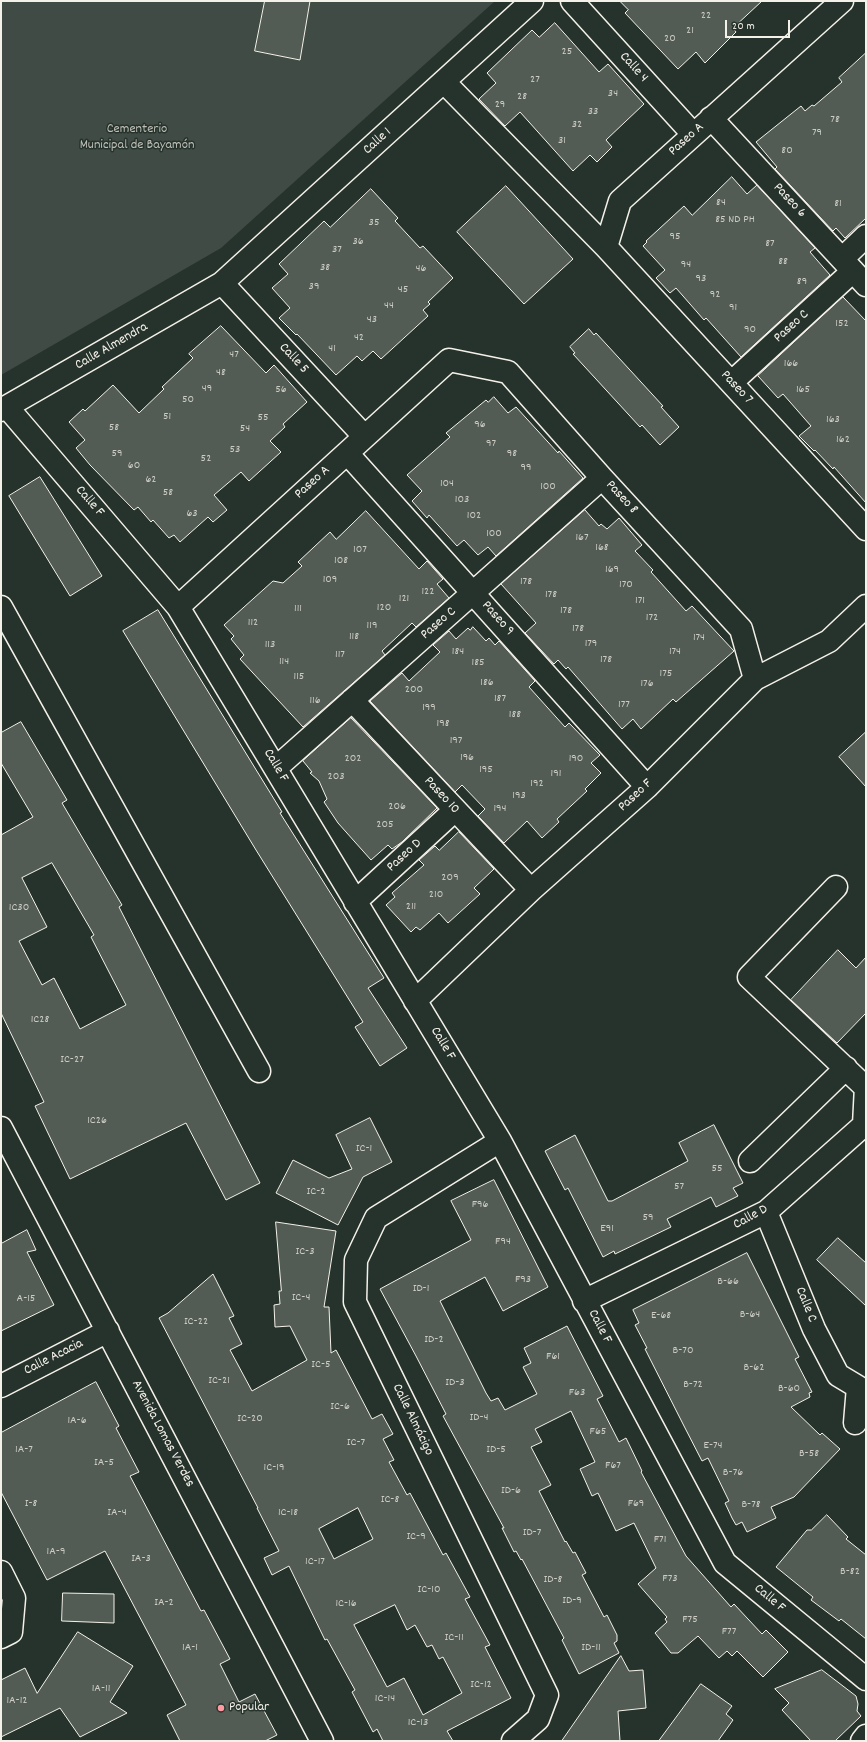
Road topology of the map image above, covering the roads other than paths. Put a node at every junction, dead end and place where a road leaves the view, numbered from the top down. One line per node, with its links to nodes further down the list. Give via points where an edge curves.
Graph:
1 (532, 1): 4 (main road, Calle 1)
2 (572, 1): 6 (main road, Calle 4)
3 (842, 1): 5 (main road, Paseo A)
4 (444, 82): 8 (main road, Paseo 7); 10 (main road, Calle 1)
5 (711, 118): 6 (main road, Paseo A); 9 (main road, Paseo 6)
6 (694, 134): 8 (main road, Paseo A, via 620,201)
7 (866, 236): 9 (main road, Paseo C)
8 (606, 246): 12 (main road, Paseo 7)
9 (854, 271): 12 (main road, Paseo C)
10 (222, 282): 13 (main road, Calle Almendra); 14 (main road, Calle 5)
11 (449, 360): 14 (main road, Paseo A); 16 (main road, Paseo 8, via 508,372)
12 (732, 382): 17 (main road, Paseo 7)
13 (4, 409): 19 (main road, Calle F)
14 (364, 436): 15 (main road, Paseo A)
15 (347, 453): 18 (main road, Paseo 9); 19 (main road, Paseo A)
16 (602, 478): 18 (main road, Paseo C); 22 (main road, Paseo 8, via 741,629)
17 (866, 529)
18 (474, 593): 23 (main road, Paseo C); 25 (main road, Paseo 9)
19 (178, 606): 24 (main road, Calle F)
20 (866, 606): 22 (main road, Paseo F, via 829,641)
21 (1, 607): 32 (main road)
22 (755, 679): 25 (main road, Paseo F)
23 (352, 700): 24 (main road, Paseo C); 26 (main road, Paseo 10)
24 (276, 768): 29 (main road, Calle F)
25 (647, 786): 28 (main road, Paseo F)
26 (455, 810): 28 (main road, Paseo 10); 29 (main road, Paseo D)
27 (836, 887): 31 (main road, via 748,977)
28 (531, 890): 30 (main road, Paseo F)
29 (355, 902): 30 (main road, Calle F)
30 (415, 1001): 35 (main road, Calle F)
31 (846, 1068): 33 (main road); 36 (main road)
32 (258, 1071)
33 (866, 1086): 37 (main road, Calle D, via 864,1125)
34 (1, 1128): 39 (main road, Avenida Lomas Verdes)
35 (500, 1141): 38 (main road, Calle F); 48 (main road, Calle Almácigo, via 376,1218 356,1260 355,1302 547,1695 538,1719)
36 (750, 1161)
37 (766, 1212): 38 (main road, Calle D); 41 (main road, Calle C, via 814,1329 838,1375)
38 (584, 1301): 45 (main road, Calle F, via 725,1563)
39 (108, 1331): 40 (main road, Calle Acacia); 47 (main road, Avenida Lomas Verdes)
40 (1, 1386)
41 (862, 1386): 42 (main road)
42 (855, 1423)
43 (1, 1572): 44 (main road, via 14,1598 11,1632)
44 (1, 1637)
45 (866, 1679)
46 (866, 1736): 49 (main road)
47 (322, 1741)
48 (513, 1741)
49 (862, 1741)

